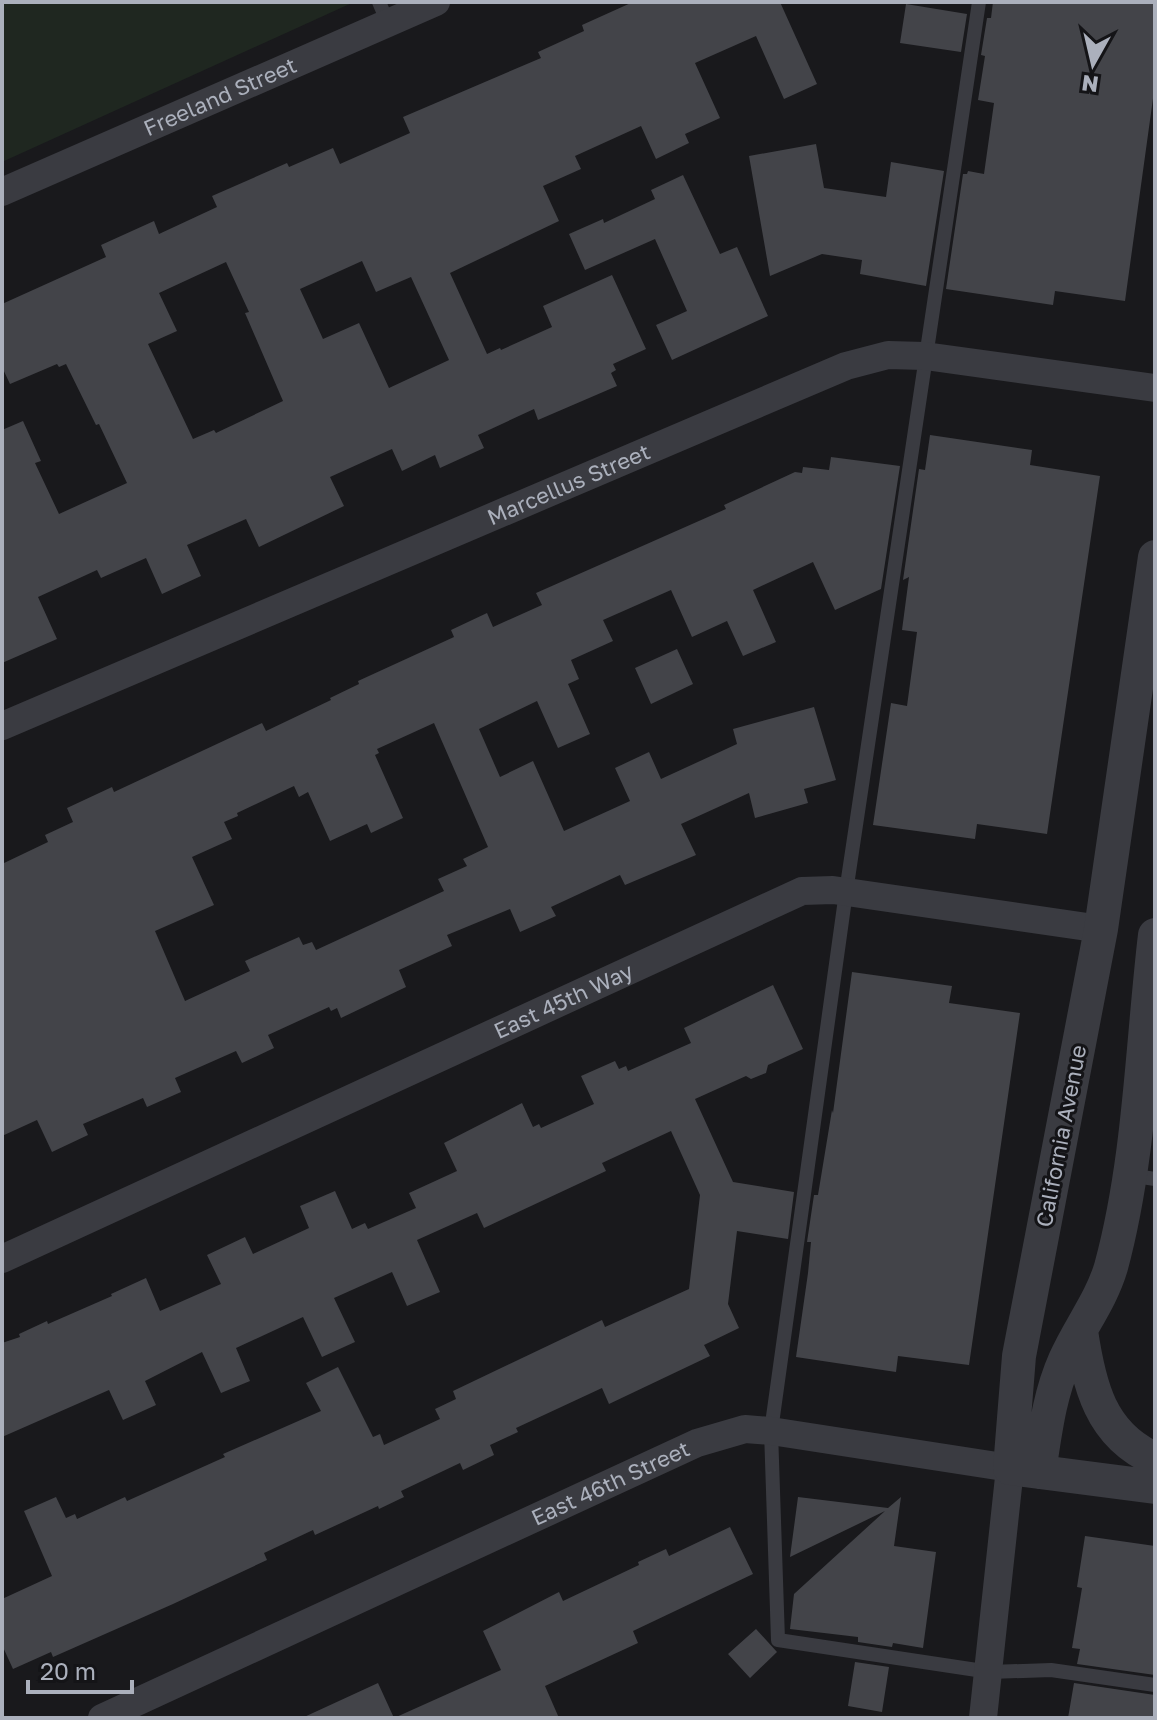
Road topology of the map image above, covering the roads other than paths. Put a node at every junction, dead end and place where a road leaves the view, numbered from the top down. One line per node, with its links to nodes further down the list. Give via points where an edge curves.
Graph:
1 (436, 2): 3 (street, Freeland Street)
2 (979, 2): 5 (lane)
3 (383, 13): 4 (street, Freeland Street)
4 (2, 192)
5 (925, 356): 6 (street, Marcellus Street); 8 (street, Marcellus Street, via 888,355 846,366); 9 (lane)
6 (1155, 388)
7 (1155, 557): 10 (street, California Avenue)
8 (2, 726)
9 (846, 892): 10 (street, East 45th Way); 13 (street, East 45th Way, via 802,891); 15 (lane)
10 (1101, 929): 11 (street, East 45th Way); 17 (street, California Avenue, via 1019,1356)
11 (1155, 936): 12 (street, California Avenue)
12 (1142, 1177): 14 (street, California Avenue, via 1098,1302)
13 (2, 1259)
14 (1081, 1331): 16 (street, via 1093,1389 1107,1420 1122,1440); 17 (street, California Avenue)
15 (771, 1431): 17 (street, East 46th Street); 19 (lane, via 778,1640); 21 (street, East 46th Street, via 745,1429 697,1443)
16 (1155, 1459)
17 (1025, 1470): 18 (street, East 46th Street); 19 (street, California Avenue)
18 (1155, 1487)
19 (990, 1672): 20 (lane, via 1051,1670); 22 (street, California Avenue)
20 (1155, 1685)
21 (102, 1718)
22 (983, 1718)

